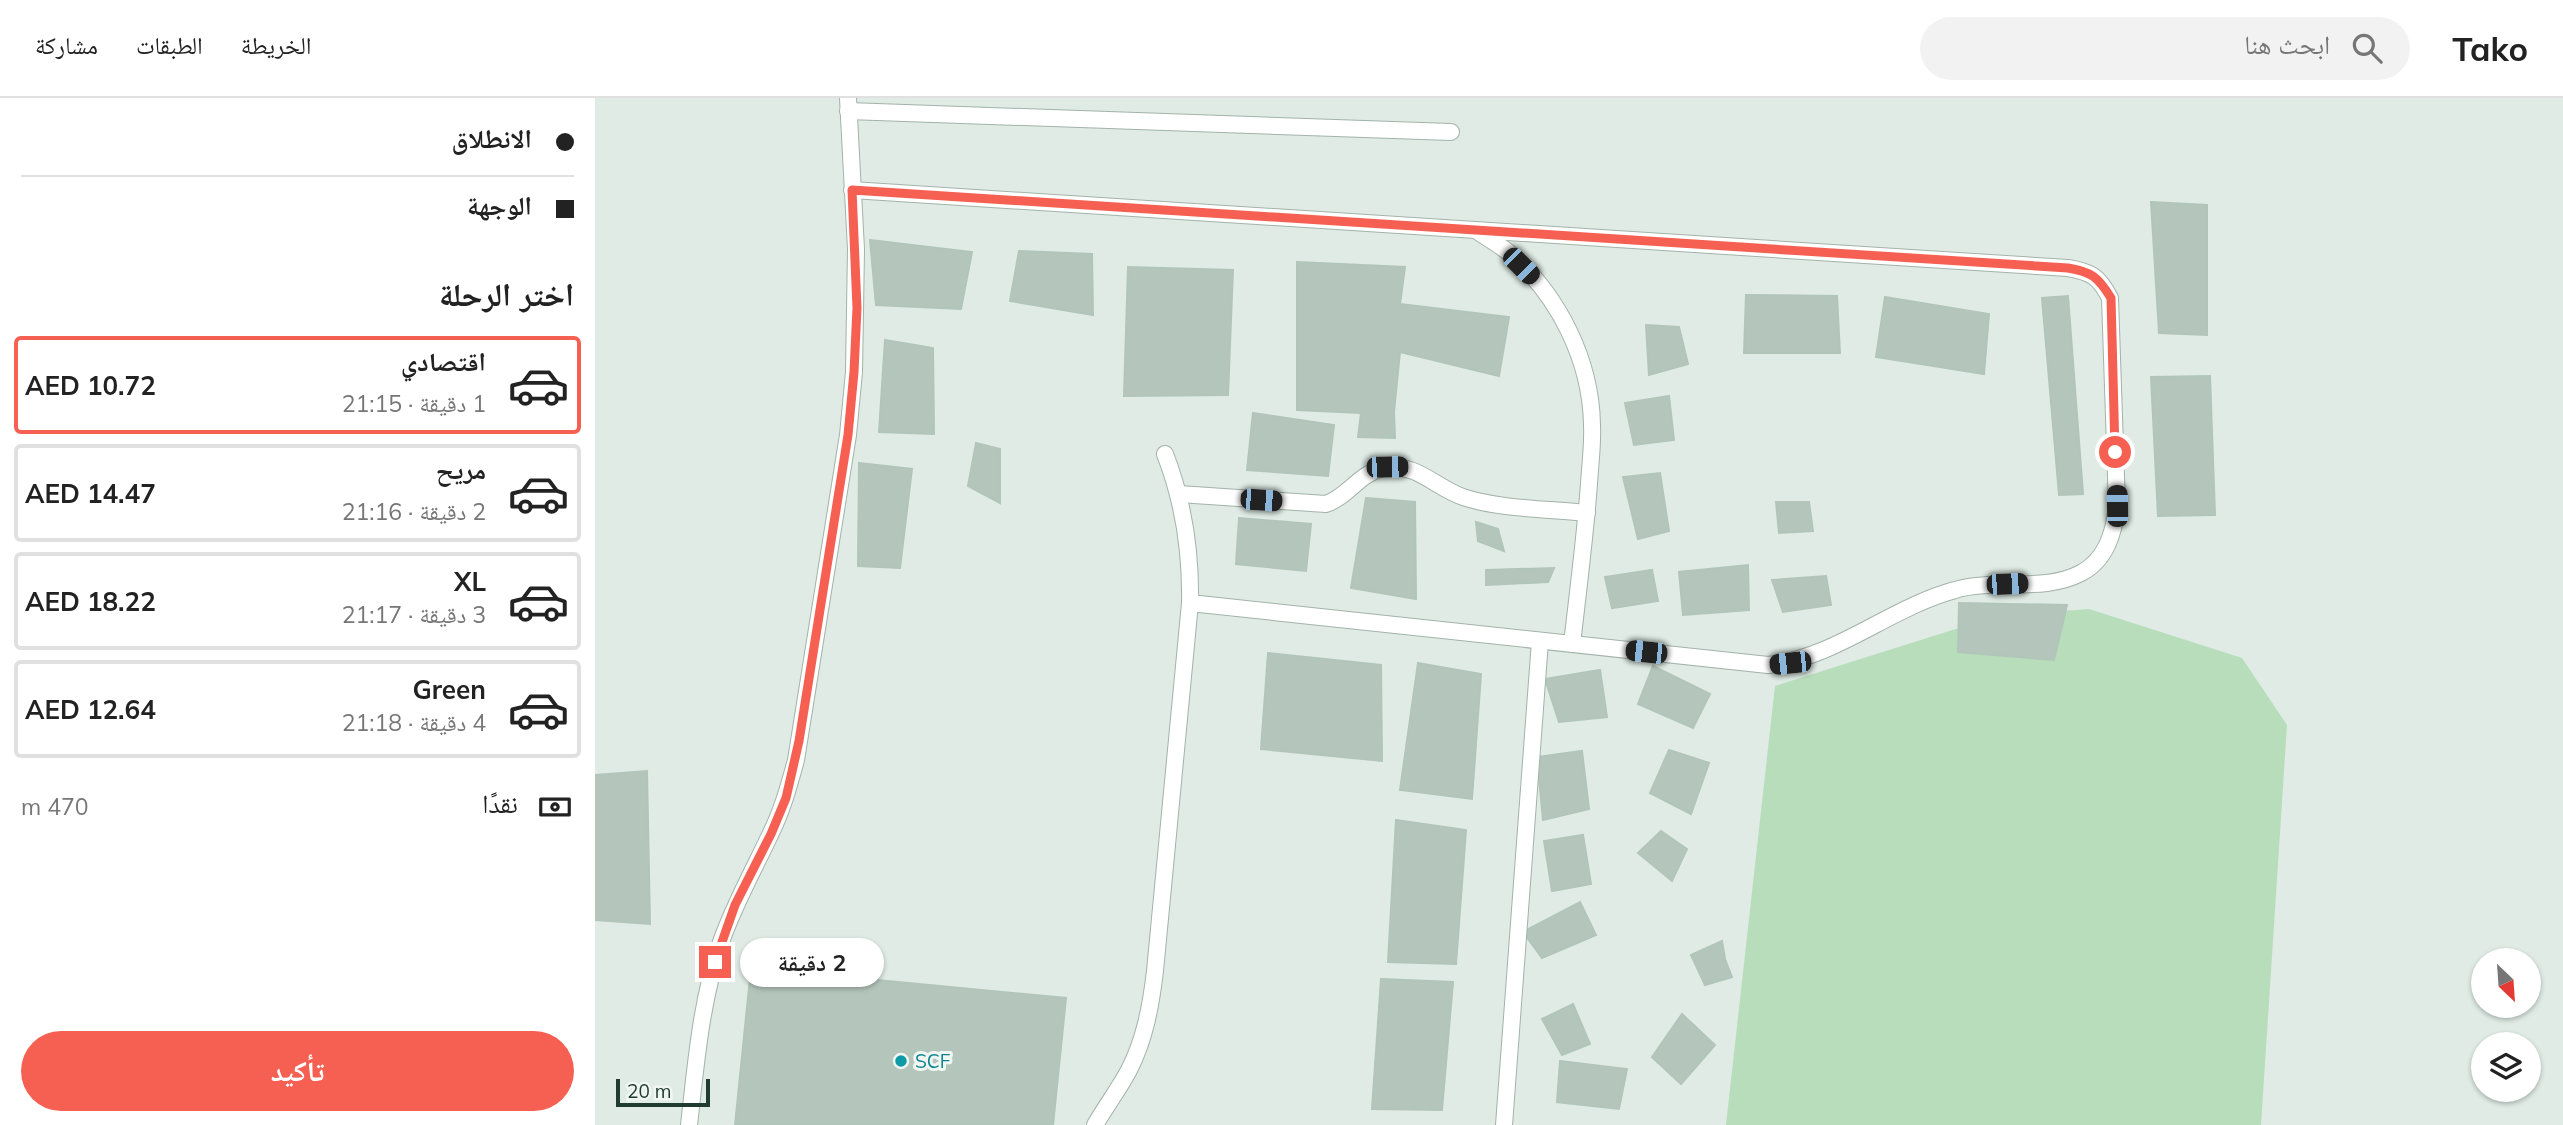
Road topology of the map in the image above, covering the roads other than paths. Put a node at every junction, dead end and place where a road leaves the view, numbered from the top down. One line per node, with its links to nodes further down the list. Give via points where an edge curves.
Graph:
1 (848, 105): 2 (lane); 3 (lane)
2 (1451, 132)
3 (852, 190): 4 (lane); 11 (lane, via 857,308 854,372 803,721 786,798 735,905 710,981)
4 (1475, 229): 7 (lane, via 1536,280 1577,348 1592,425); 10 (lane, via 2068,268 2086,271 2101,282 2111,298 2117,506 2114,531 2102,554 2083,572 2059,582 1958,589 1915,604 1812,657 1790,663 1768,665)
5 (1165, 454): 6 (lane)
6 (1179, 494): 7 (lane, via 1326,504 1373,471 1402,467 1483,502); 8 (lane, via 1189,546)
7 (1587, 513): 10 (lane)
8 (1190, 603): 9 (lane); 12 (lane, via 1151,1004 1130,1067)
9 (1540, 641): 10 (lane); 13 (lane)
10 (1572, 645)
11 (689, 1125)
12 (1095, 1125)
13 (1504, 1125)

